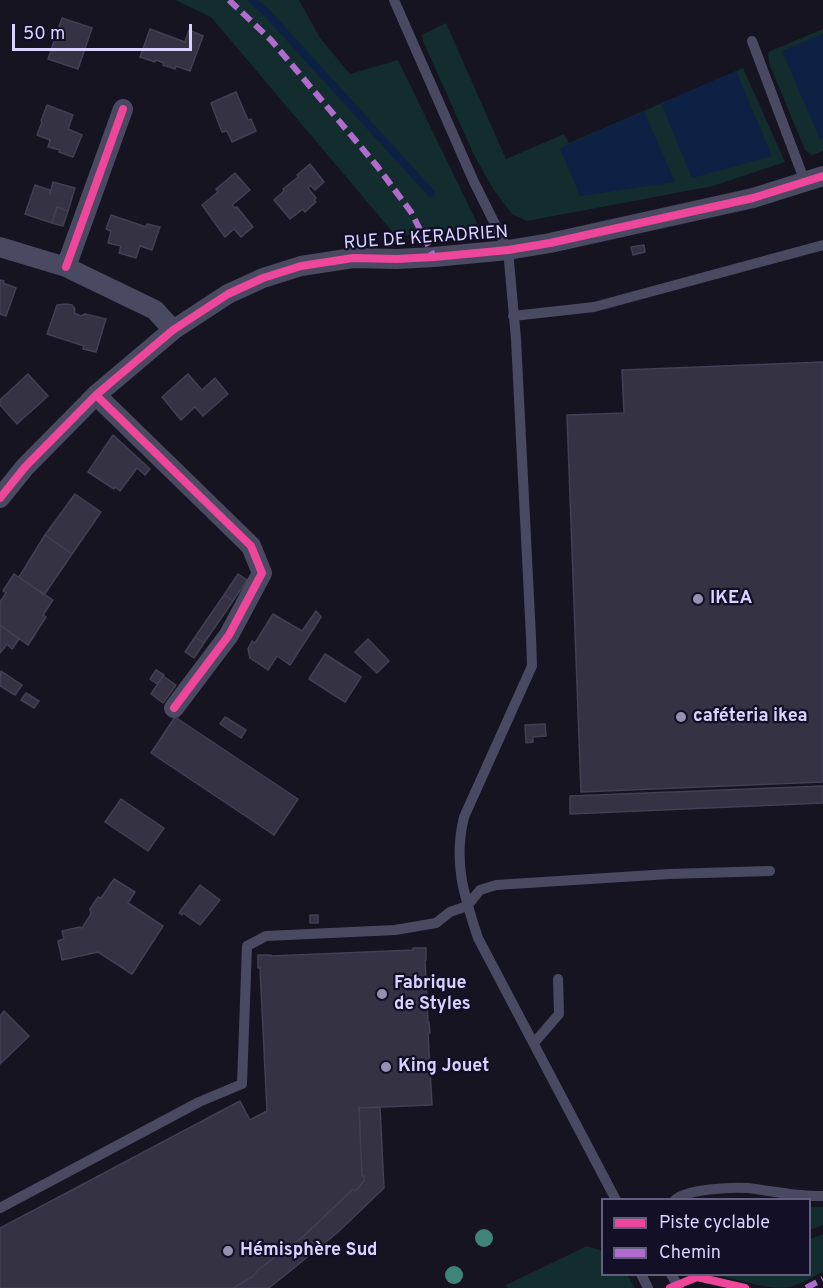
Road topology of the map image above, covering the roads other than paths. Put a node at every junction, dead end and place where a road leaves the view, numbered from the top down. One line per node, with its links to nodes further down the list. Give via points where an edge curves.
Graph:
1 (394, 0): 7 (lane, via 474,183)
2 (752, 41): 4 (lane)
3 (123, 109): 8 (street)
4 (814, 179): 7 (street, RUE DE KERADRIEN, via 753,198)
5 (823, 244): 9 (lane, via 594,307)
6 (0, 247): 8 (street)
7 (508, 250): 9 (lane); 10 (street, RUE DE KERADRIEN, via 397,259 353,258 302,266 228,294)
8 (66, 267): 10 (street, via 155,310)
9 (513, 316): 15 (lane, via 532,666 464,817 460,879)
10 (173, 330): 11 (street, RUE DE KERADRIEN)
11 (96, 395): 12 (street, RUE DE KERADRIEN); 13 (street, via 251,546 262,573 229,635)
12 (0, 498)
13 (174, 708)
14 (770, 871): 15 (lane, via 496,885 480,890)
15 (467, 906): 17 (lane, via 478,938); 21 (lane, via 436,923 395,930 266,936 248,946 242,1084 199,1102)
16 (558, 979): 17 (lane, via 559,1014)
17 (534, 1043): 19 (lane)
18 (823, 1196): 20 (lane, via 745,1188 696,1191)
19 (615, 1198)
20 (676, 1198)
21 (0, 1208)

